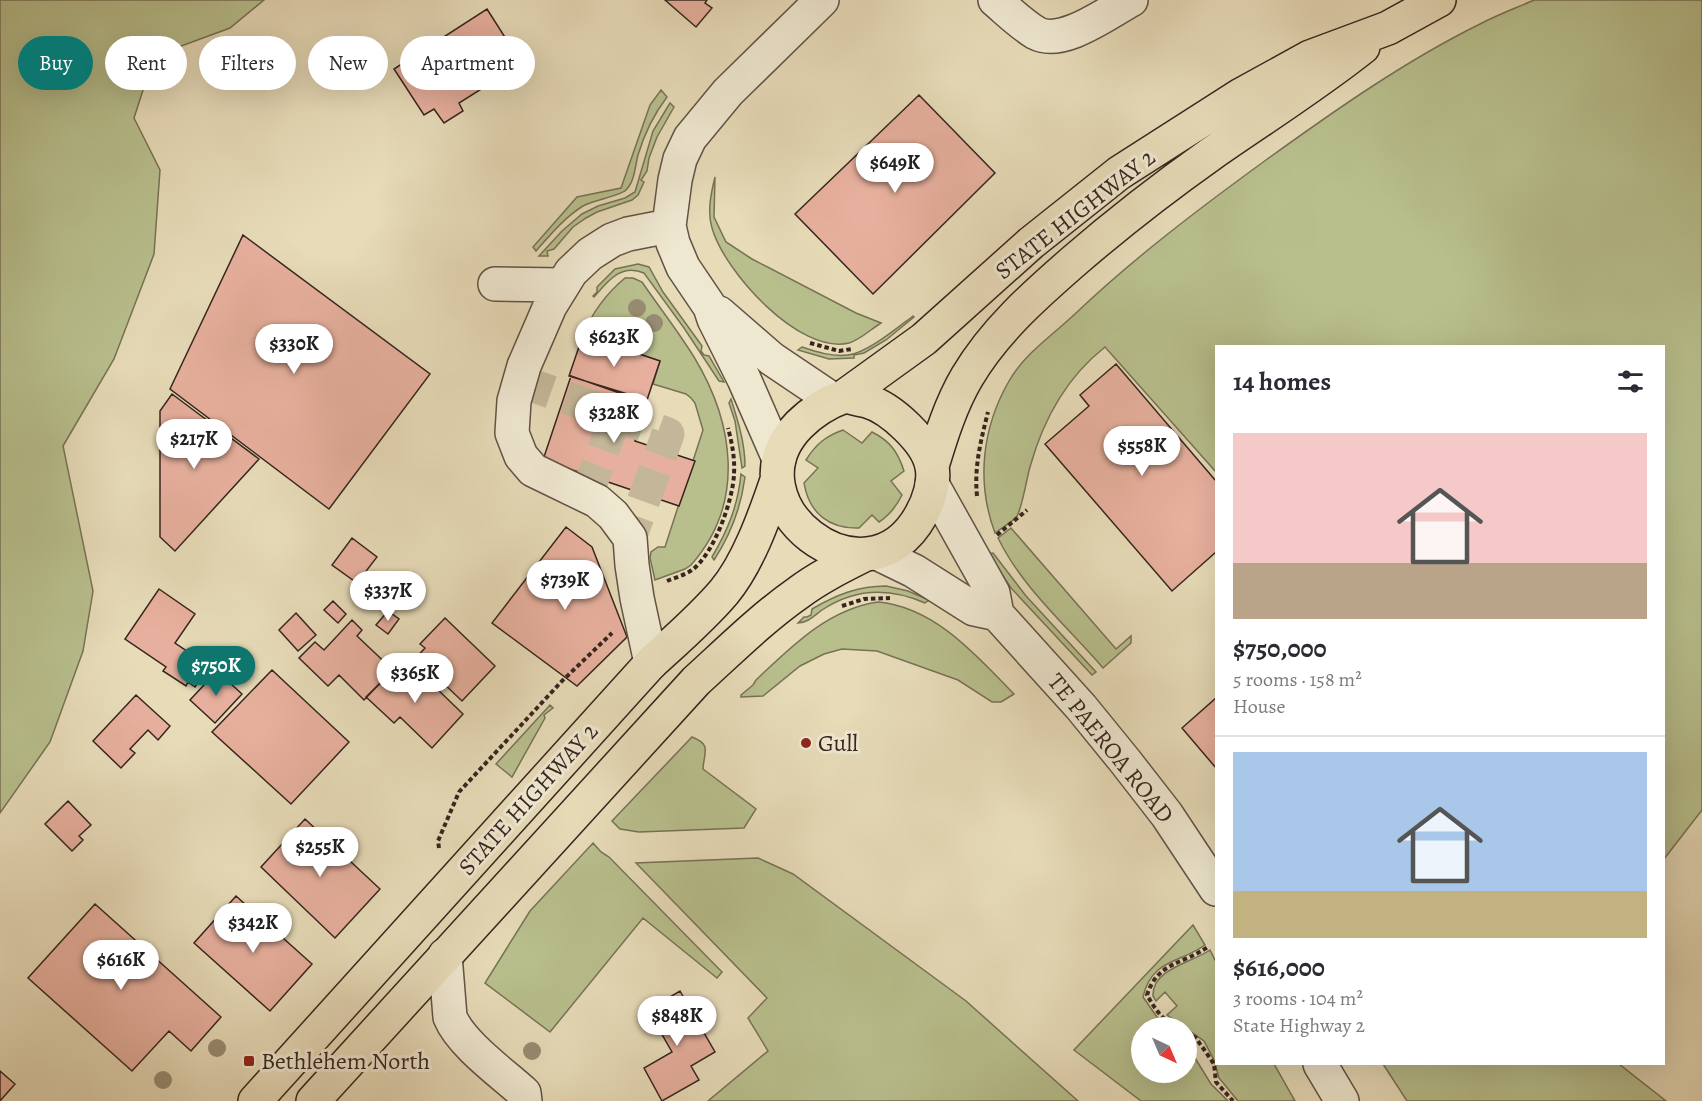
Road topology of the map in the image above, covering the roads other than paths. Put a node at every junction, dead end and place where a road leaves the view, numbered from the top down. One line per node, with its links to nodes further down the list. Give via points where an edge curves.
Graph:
1 (822, 0): 6 (street, via 728,92 690,138 677,168)
2 (995, 0): 3 (street, via 1037,33 1055,37)
3 (1131, 0)
4 (1439, 0): 5 (highway, STATE HIGHWAY 2)
5 (1388, 28): 10 (highway, STATE HIGHWAY 2, via 1310,57 1241,95 1119,173 1031,243 924,339); 12 (highway, STATE HIGHWAY 2, via 1326,77 1169,184 1046,285 1010,320 966,378 942,433)
6 (669, 226): 8 (street, via 606,243 578,264); 9 (street, via 677,255)
7 (495, 285): 8 (street)
8 (563, 285): 15 (street, via 524,366 514,401 512,433 521,456 533,470 597,501 630,538 635,587)
9 (710, 307): 10 (street, via 772,359); 11 (street, via 765,424)
10 (839, 398): 11 (highway, via 808,417 788,437); 12 (highway, via 869,401 890,412 921,443)
11 (778, 471): 13 (highway, via 782,501 806,532 841,553); 15 (highway, STATE HIGHWAY 2, via 756,534 726,591)
12 (932, 475): 13 (highway, via 922,513 914,526 904,537); 14 (street, TE PAEROA ROAD, via 993,593)
13 (869, 555): 14 (street, via 914,571 974,609); 17 (highway, STATE HIGHWAY 2, via 832,571 798,593 696,681)
14 (997, 614): 16 (street, TE PAEROA ROAD, via 1081,707)
15 (651, 663): 20 (highway, STATE HIGHWAY 2)
16 (1213, 875)
17 (445, 956): 19 (street, via 450,1017 458,1032); 21 (highway, STATE HIGHWAY 2)
18 (1321, 1065): 22 (street)
19 (525, 1097)
20 (255, 1101)
21 (313, 1101)
22 (1342, 1101)

